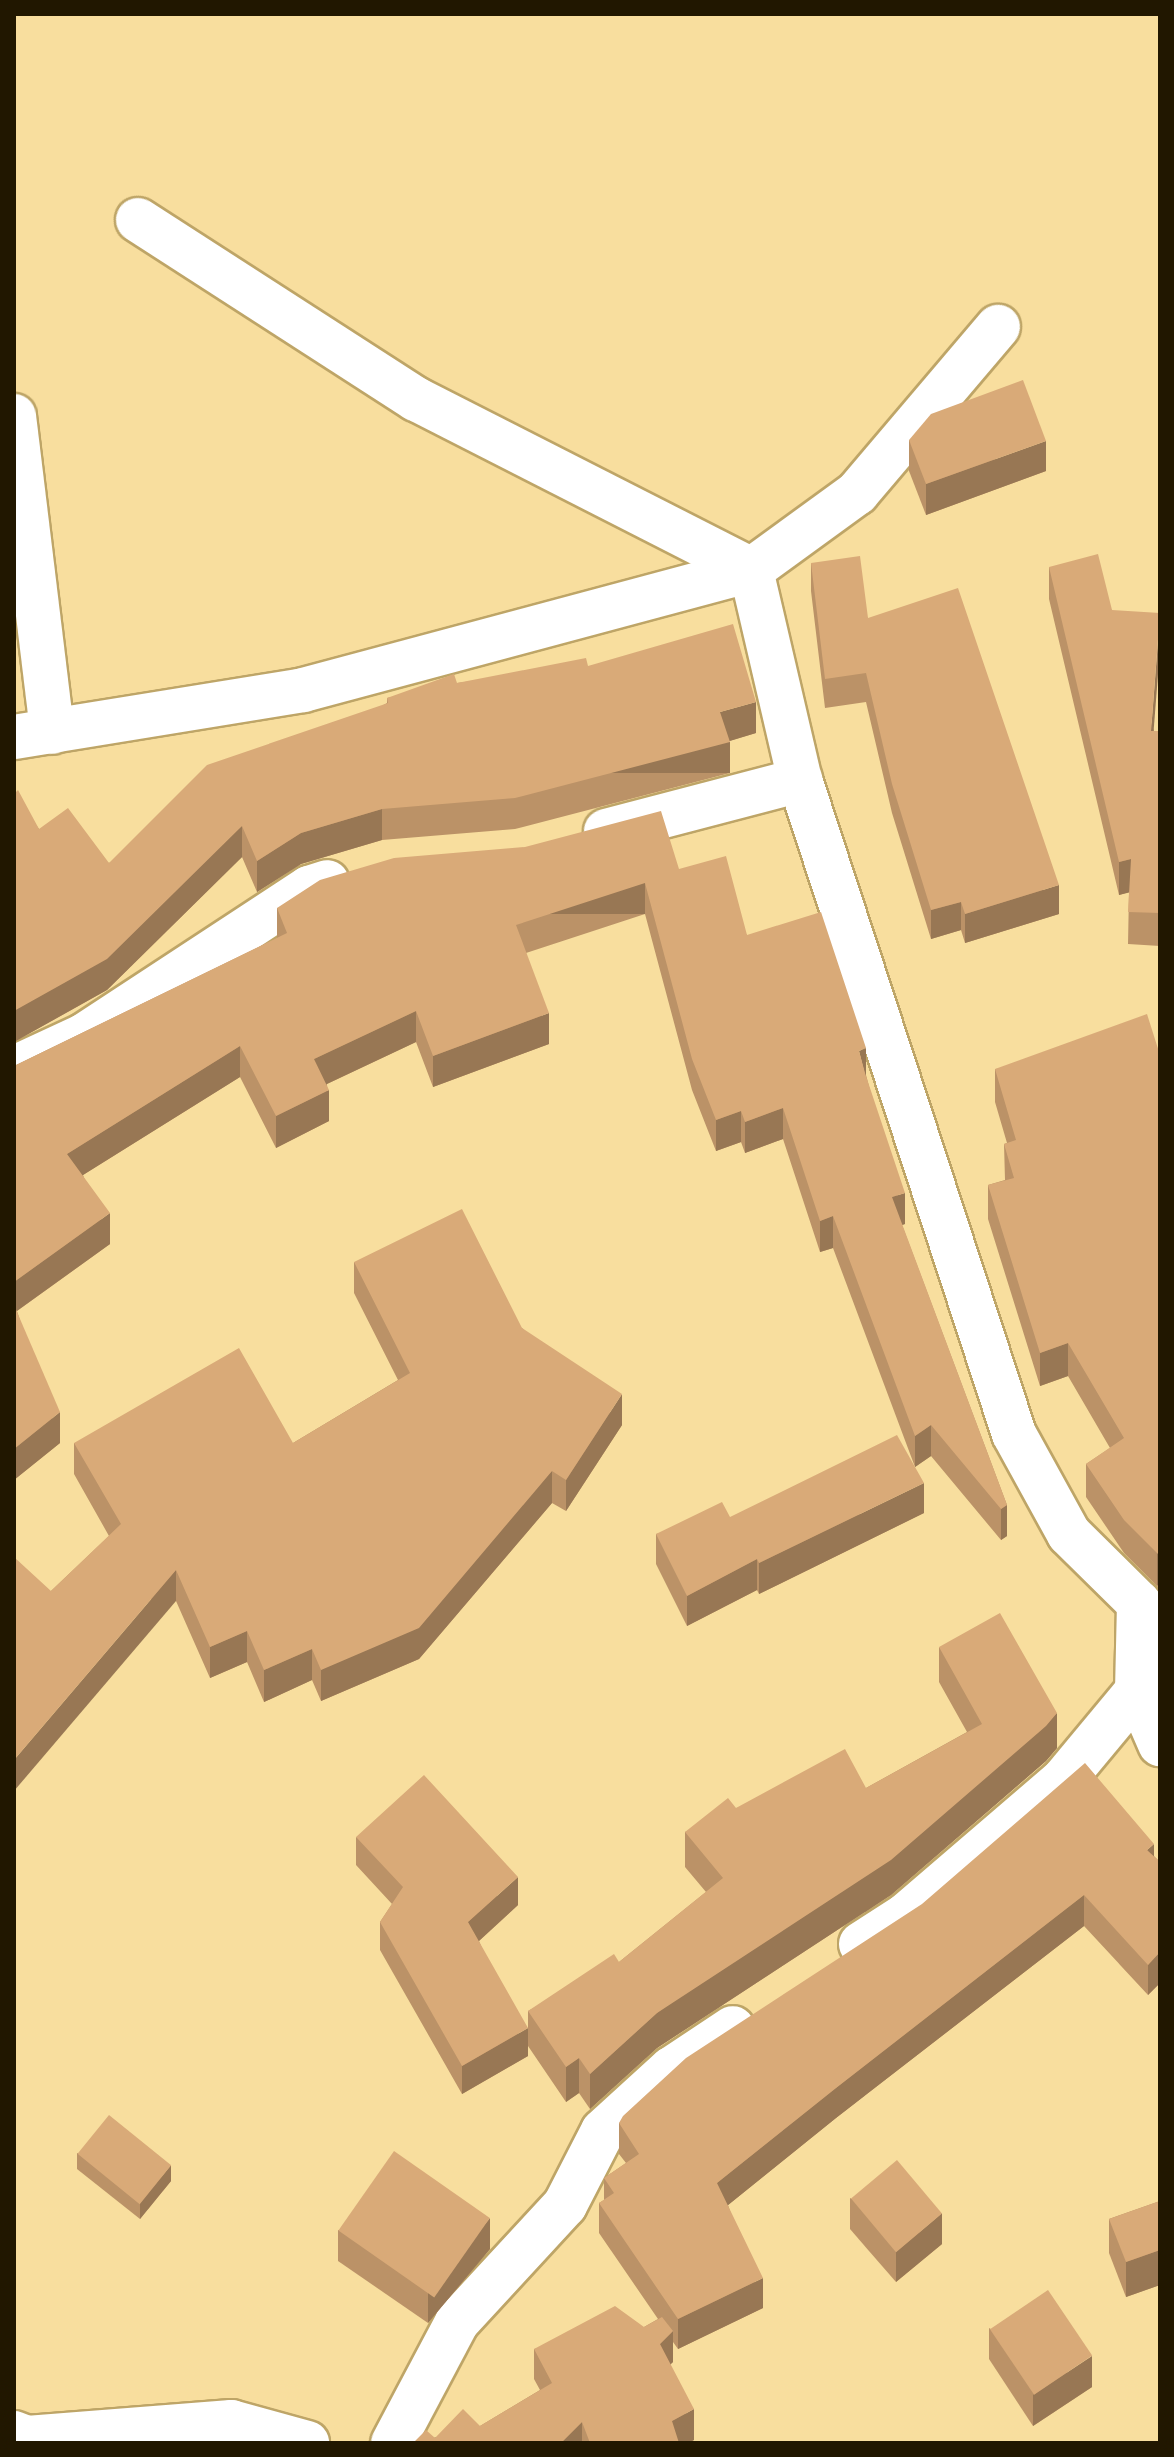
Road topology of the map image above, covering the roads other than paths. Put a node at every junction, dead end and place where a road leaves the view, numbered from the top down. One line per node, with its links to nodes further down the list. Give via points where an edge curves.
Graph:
1 (138, 220): 4 (street, via 416,399)
2 (998, 327): 4 (street, via 857,493)
3 (14, 416): 5 (street)
4 (751, 570): 5 (street, via 303,690); 6 (street)
5 (33, 735)
6 (800, 780): 7 (street); 10 (street, via 1014,1434 1069,1534 1139,1603)
7 (563, 842)
8 (362, 872): 9 (street, via 309,888 85,1035)
9 (14, 1068)
10 (1137, 1691): 11 (street); 12 (street, via 1064,1779 906,1915)
11 (1160, 1744)
12 (828, 1966)
13 (763, 2009): 16 (street, via 671,2069 603,2131 565,2205 457,2322)
14 (14, 2433): 15 (street, via 27,2438 231,2422)
15 (307, 2443)
16 (393, 2443)

